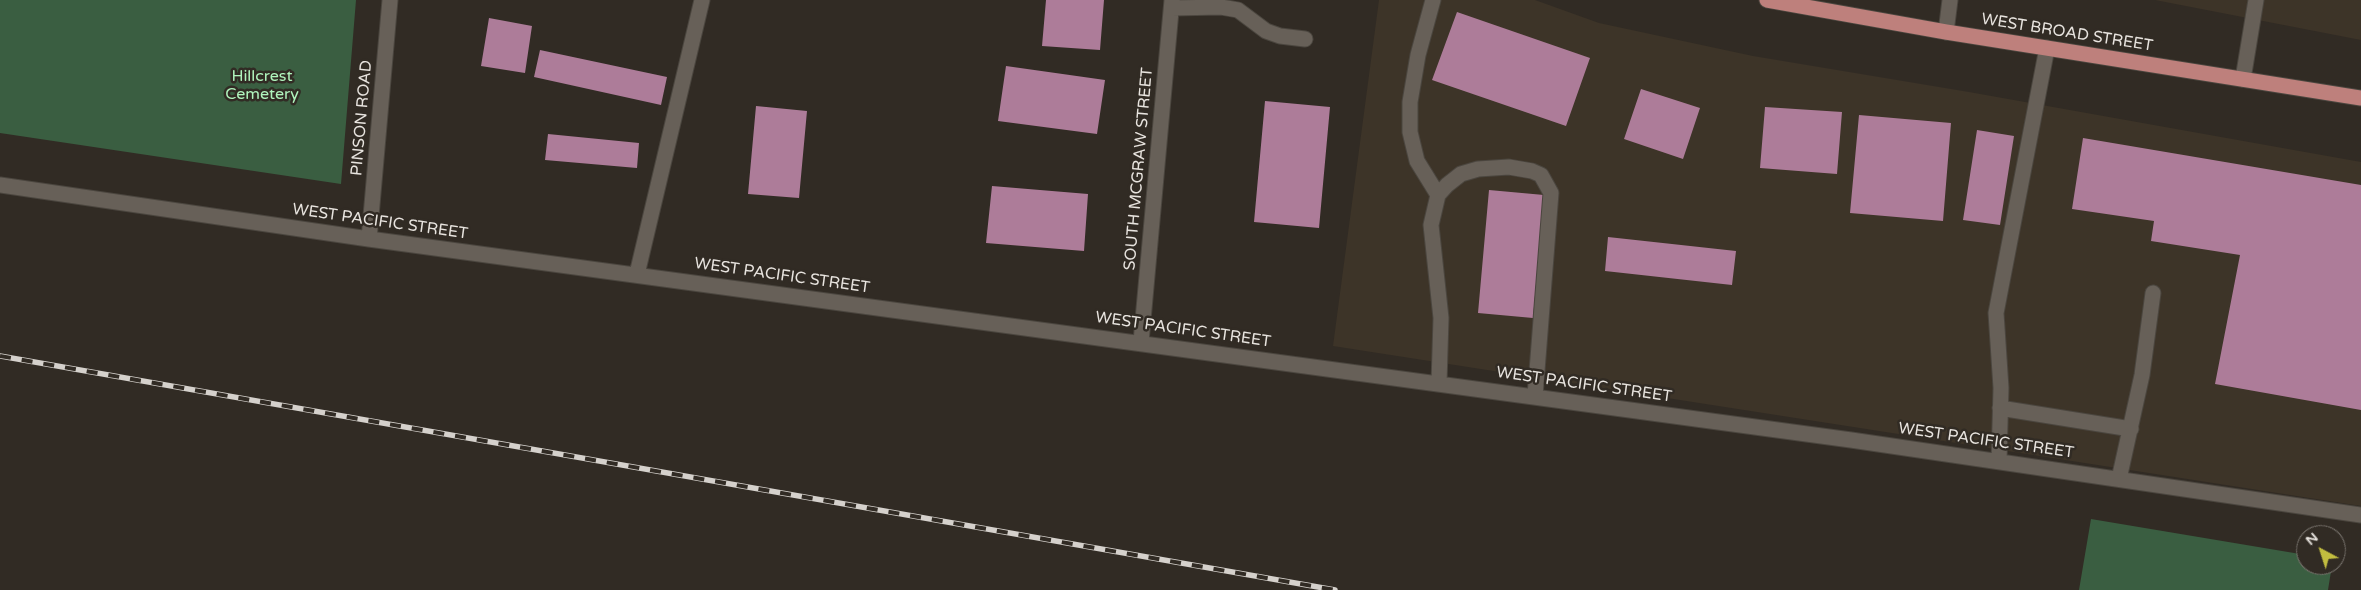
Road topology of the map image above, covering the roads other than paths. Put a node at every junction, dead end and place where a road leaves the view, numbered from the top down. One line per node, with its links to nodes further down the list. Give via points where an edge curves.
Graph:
1 (390, 0): 15 (street, PINSON ROAD)
2 (702, 0): 16 (street)
3 (1433, 0): 14 (street, via 1416,64 1410,102 1410,132 1417,161)
4 (1767, 0): 8 (main road, WEST BROAD STREET)
5 (1950, 0): 8 (street)
6 (2256, 0): 11 (street)
7 (1172, 4): 9 (street, via 1238,10 1266,31); 18 (street, SOUTH MCGRAW STREET)
8 (1946, 32): 10 (main road, WEST BROAD STREET)
9 (1305, 39)
10 (2047, 48): 11 (main road, WEST BROAD STREET); 21 (street, via 1996,313)
11 (2243, 79): 12 (main road, WEST BROAD STREET)
12 (2361, 98)
13 (0, 185): 15 (street, WEST PACIFIC STREET)
14 (1438, 195): 19 (street, via 1432,225 1441,318); 20 (street, via 1460,174 1509,167 1540,175 1551,193)
15 (369, 239): 16 (street, WEST PACIFIC STREET)
16 (637, 274): 18 (street, WEST PACIFIC STREET)
17 (2152, 293): 22 (street, via 2142,375)
18 (1141, 342): 19 (street, WEST PACIFIC STREET)
19 (1439, 383): 20 (street, WEST PACIFIC STREET)
20 (1535, 396): 23 (street, WEST PACIFIC STREET)
21 (2000, 408): 22 (street); 23 (street)
22 (2131, 429): 24 (street)
23 (1998, 461): 24 (street, WEST PACIFIC STREET)
24 (2119, 479): 25 (street, WEST PACIFIC STREET)
25 (2361, 514)

